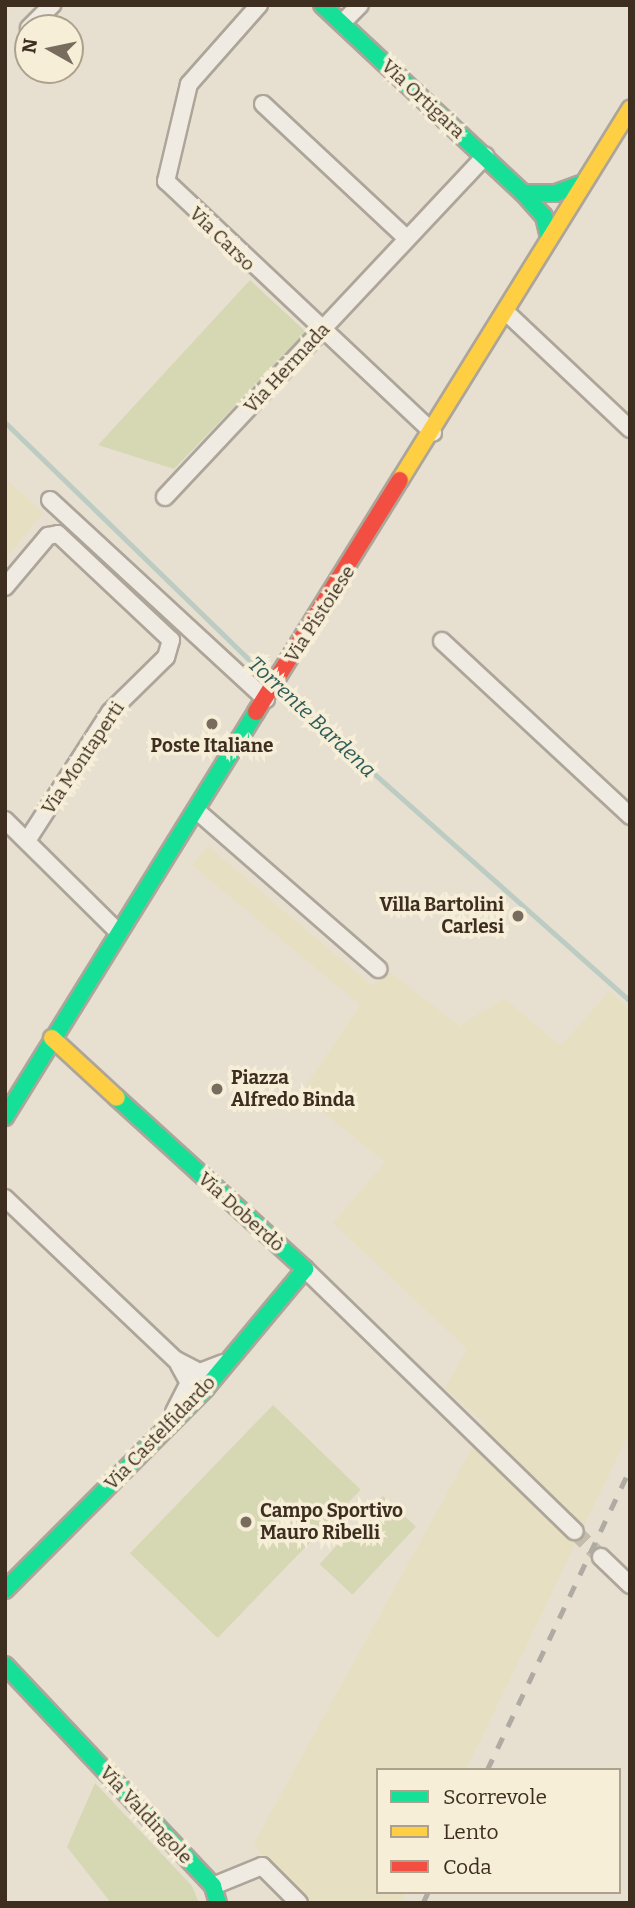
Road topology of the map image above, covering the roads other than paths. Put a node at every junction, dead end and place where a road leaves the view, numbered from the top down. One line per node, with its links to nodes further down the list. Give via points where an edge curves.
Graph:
1 (259, 5): 13 (street, Via Carso, via 189,84 166,181)
2 (322, 5): 4 (street, Via Ortigara)
3 (360, 5): 4 (street)
4 (342, 23): 7 (street, Via Ortigara)
5 (263, 104): 10 (street)
6 (630, 109): 8 (street, Via Pistoiese)
7 (485, 156): 9 (street, Via Ortigara); 10 (street, Via Hermada)
8 (581, 184): 9 (street, via 556,193); 11 (street, Via Pistoiese)
9 (523, 193): 11 (street, Via Ortigara, via 544,216)
10 (406, 238): 13 (street, Via Hermada)
11 (550, 238): 12 (street, Via Pistoiese)
12 (507, 313): 14 (street); 15 (street, Via Pistoiese)
13 (322, 331): 15 (street, Via Carso); 16 (street, Via Hermada)
14 (630, 429)
15 (433, 433): 20 (street, Via Pistoiese)
16 (165, 496)
17 (50, 500): 20 (street)
18 (5, 587): 24 (street, Via Montaperti, via 53,533 171,640 166,657 110,712)
19 (442, 641): 22 (street)
20 (269, 695): 21 (street, Via Pistoiese)
21 (196, 810): 25 (street, Via Pistoiese); 26 (street)
22 (630, 816)
23 (5, 820): 24 (street)
24 (27, 841): 25 (street)
25 (118, 932): 27 (street, Via Pistoiese)
26 (377, 969)
27 (52, 1038): 28 (street, Via Pistoiese); 30 (street, Via Doberdò)
28 (5, 1117)
29 (5, 1198): 32 (street)
30 (305, 1269): 31 (street, Via Castelfidardo); 34 (street, Via Doberdò)
31 (231, 1358): 32 (street, via 200,1372); 33 (street, Via Castelfidardo)
32 (176, 1360): 33 (street, via 188,1389)
33 (161, 1433): 37 (street, Via Castelfidardo)
34 (573, 1531)
35 (601, 1557): 36 (street)
36 (630, 1585)
37 (5, 1590)
38 (5, 1665): 39 (street, Via Valdingole)
39 (214, 1886): 40 (street); 41 (street, via 262,1866)
40 (218, 1903)
41 (299, 1903)

